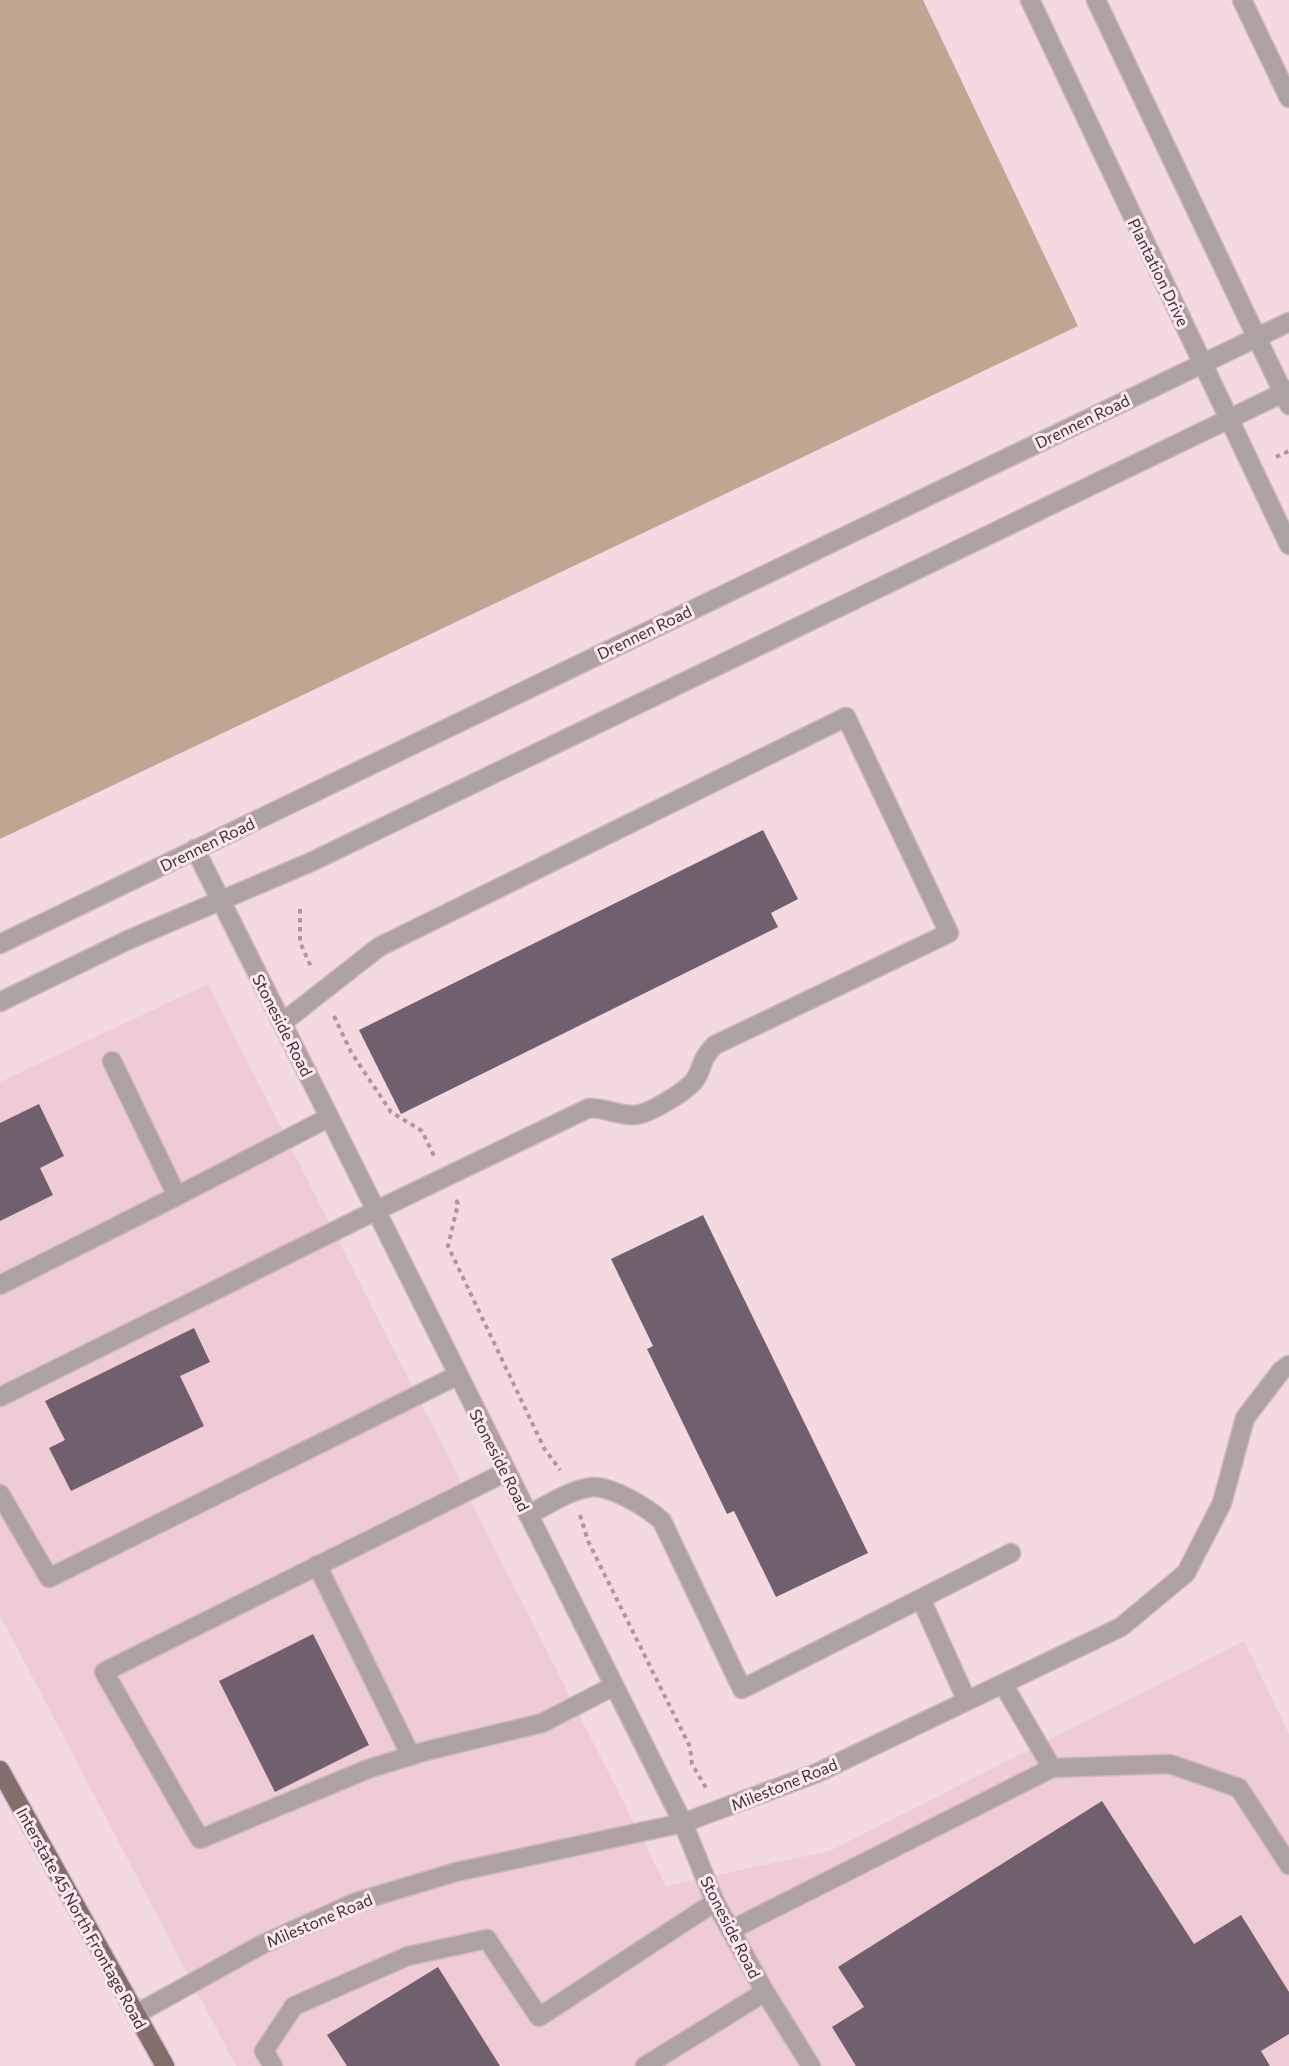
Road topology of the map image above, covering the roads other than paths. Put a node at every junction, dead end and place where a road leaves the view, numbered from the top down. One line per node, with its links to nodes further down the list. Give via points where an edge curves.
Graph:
1 (1030, 0): 7 (street, Plantation Drive)
2 (1096, 0): 6 (street)
3 (1242, 0): 4 (street)
4 (1289, 98)
5 (1289, 322): 6 (street, Drennen Road)
6 (1257, 337): 7 (street, Drennen Road); 8 (street)
7 (1203, 363): 9 (street, Plantation Drive); 11 (street, Drennen Road)
8 (1287, 396): 9 (street)
9 (1229, 419): 10 (street, Plantation Drive); 12 (street, via 311,862)
10 (1289, 545)
11 (195, 849): 12 (street, Stoneside Road); 13 (street, Drennen Road)
12 (221, 901): 14 (street, via 128,940); 15 (street, Stoneside Road)
13 (0, 944)
14 (0, 1002)
15 (282, 1023): 17 (street, Stoneside Road); 19 (street, via 380,946 846,717 949,933 715,1045 703,1057 699,1075 686,1091 637,1115 589,1108)
16 (112, 1061): 18 (street)
17 (328, 1118): 18 (street); 19 (street, Stoneside Road)
18 (177, 1196): 20 (street)
19 (375, 1211): 22 (street, Stoneside Road); 23 (street)
20 (0, 1285)
21 (1289, 1365): 30 (street, Milestone Road, via 1245,1418 1222,1503 1186,1573 1121,1627)
22 (458, 1375): 24 (street, Stoneside Road); 25 (street, via 49,1578)
23 (0, 1397)
24 (506, 1472): 26 (street, Stoneside Road); 28 (street)
25 (0, 1494)
26 (528, 1515): 29 (street, via 570,1493 594,1487 647,1507 662,1521 742,1689); 31 (street, Stoneside Road)
27 (1011, 1553): 29 (street)
28 (317, 1565): 33 (street); 33 (street, via 104,1672 200,1839 368,1769)
29 (921, 1599): 32 (street)
30 (1003, 1684): 32 (street, Milestone Road); 34 (street)
31 (614, 1686): 33 (street, via 542,1723); 36 (street, Stoneside Road)
32 (967, 1701): 36 (street, Milestone Road, via 817,1773)
33 (411, 1756)
34 (1052, 1768): 37 (street, via 1170,1764 1239,1788); 39 (street)
35 (0, 1770): 41 (main road, Interstate 45 North Frontage Road)
36 (683, 1823): 38 (street, Stoneside Road); 41 (street, Milestone Road, via 456,1872 356,1902 261,1945)
37 (1289, 1864)
38 (715, 1902): 39 (street, Stoneside Road); 43 (street, via 539,2017 487,1939 408,1956 294,2006 264,2051)
39 (731, 1930): 40 (street, Stoneside Road)
40 (765, 1992): 44 (street); 45 (street, Stoneside Road)
41 (136, 2014): 42 (main road, Interstate 45 North Frontage Road)
42 (165, 2066)
43 (273, 2066)
44 (645, 2066)
45 (811, 2066)

